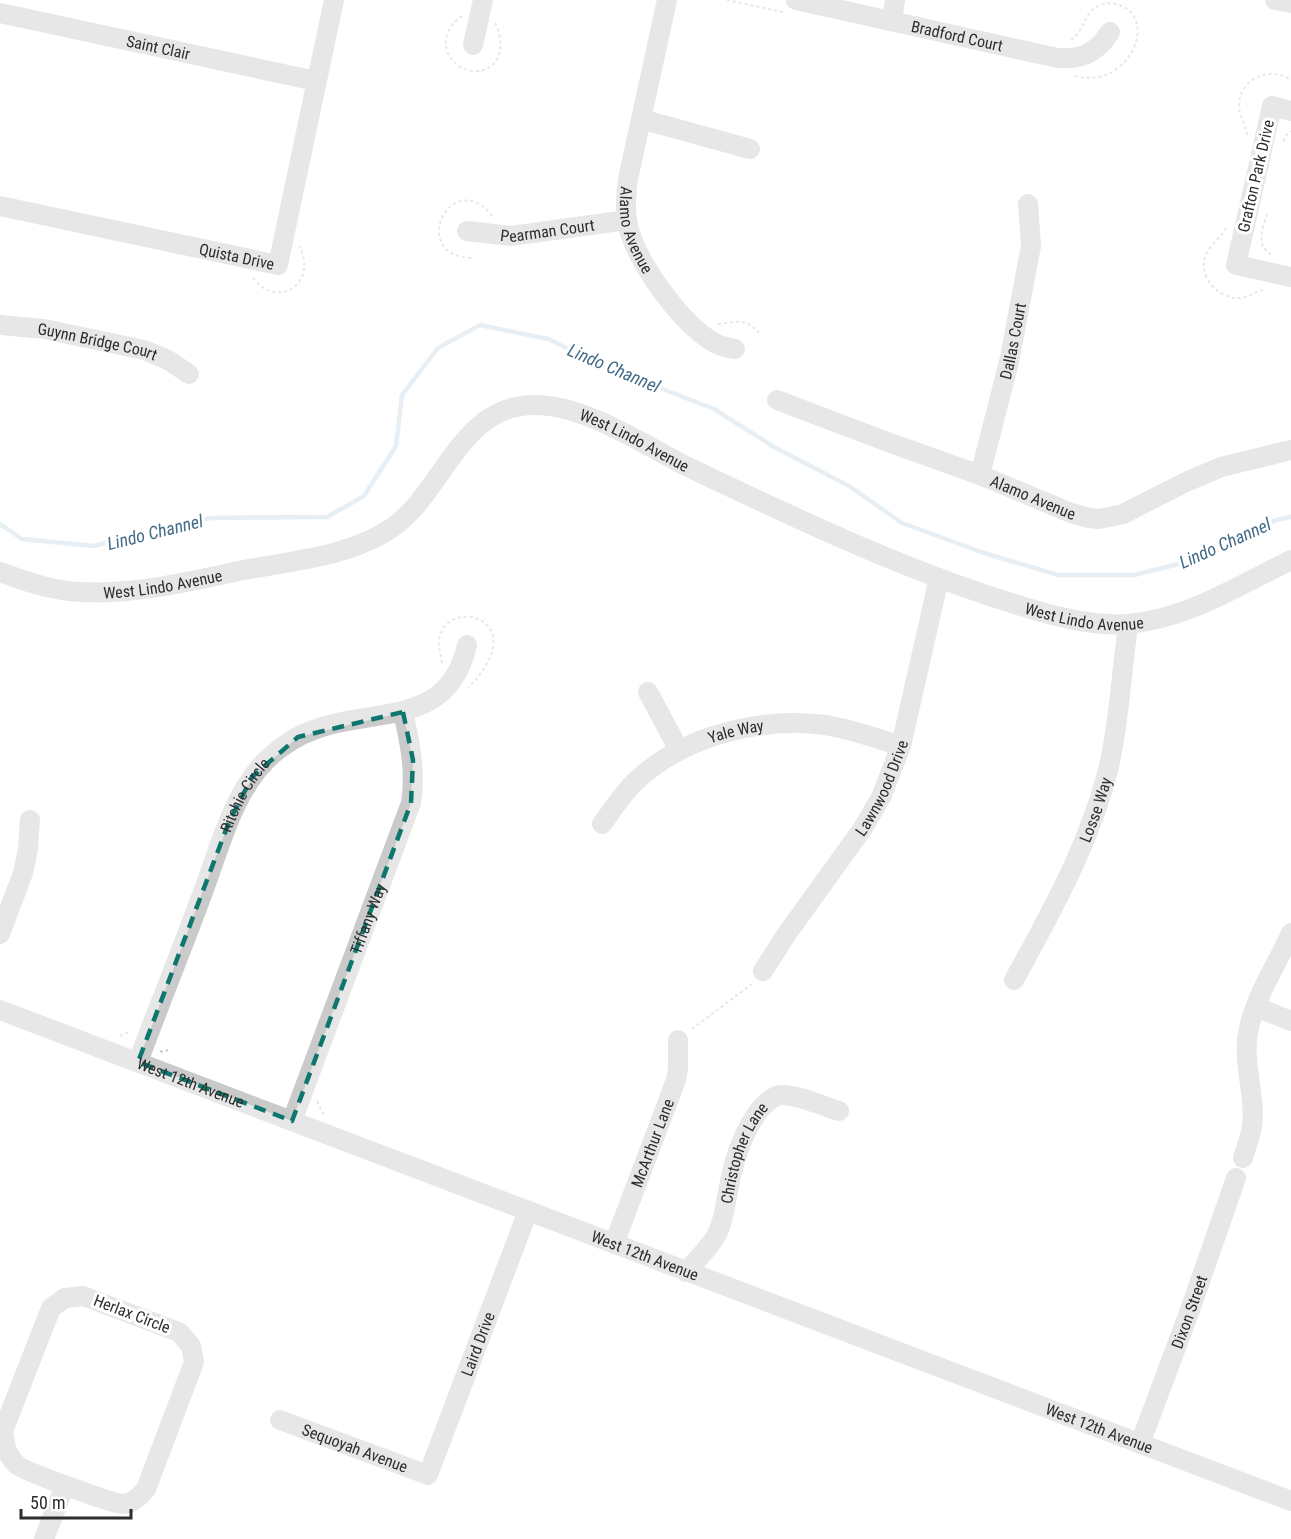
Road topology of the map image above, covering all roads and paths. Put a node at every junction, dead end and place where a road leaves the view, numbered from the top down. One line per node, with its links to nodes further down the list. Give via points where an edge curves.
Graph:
1 (334, 0): 12 (street, Quista Drive)
2 (483, 0): 11 (street)
3 (667, 0): 14 (street, Alamo Avenue)
4 (796, 0): 9 (street, Bradford Court)
5 (895, 0): 9 (street)
6 (1275, 0): 7 (street)
7 (1291, 3)
8 (0, 13): 12 (street, Saint Clair)
9 (892, 21): 10 (street, Bradford Court, via 1070,59 1095,51)
10 (1110, 32)
11 (473, 45)
12 (316, 81): 19 (street, Quista Drive, via 278,265)
13 (1291, 111): 28 (street, Grafton Park Drive, via 1272,106 1236,265)
14 (641, 119): 17 (street); 21 (street, Alamo Avenue, via 628,180)
15 (1291, 131): 16 (path)
16 (1282, 145)
17 (750, 149)
18 (1028, 204): 36 (street, Dallas Court, via 1030,246 1009,362)
19 (0, 206)
20 (1267, 214): 25 (path, via 1261,242 1265,251)
21 (627, 220): 23 (street, Pearman Court, via 511,236); 32 (street, Alamo Avenue, via 644,265 668,297 708,338)
22 (496, 221): 26 (path, via 473,201 460,201 444,211 438,228 442,244 456,256)
23 (467, 231)
24 (297, 243): 27 (path, via 305,268 301,280 293,287 284,292 268,291)
25 (1273, 255)
26 (471, 258)
27 (249, 275)
28 (1291, 277)
29 (714, 324): 31 (path, via 744,322)
30 (0, 326): 33 (street, Guynn Bridge Court, via 44,329 144,350)
31 (761, 335)
32 (735, 349)
33 (189, 374)
34 (777, 400): 36 (street, Alamo Avenue)
35 (1291, 450): 36 (street, Alamo Avenue, via 1221,467 1130,511 1099,519 1071,513)
36 (980, 475)
37 (1291, 560): 40 (street, West Lindo Avenue, via 1205,604)
38 (0, 572): 39 (street, West Lindo Avenue, via 55,589 113,592 350,548 378,536 408,515 458,448 485,421 509,408 535,405 557,407 594,420 755,500)
39 (939, 578): 40 (street, West Lindo Avenue, via 1048,614); 46 (street, Lawnwood Drive)
40 (1125, 624): 53 (street, Losse Way, via 1114,736 1100,798 1069,875)
41 (467, 645): 45 (street, Ritchie Circle, via 460,671 446,688)
42 (442, 669): 44 (path, via 439,639 444,627 465,616 483,622 491,632 494,650)
43 (648, 692): 47 (street)
44 (463, 693)
45 (403, 712): 60 (street, Ritchie Circle, via 312,730 278,750 252,777 229,822); 64 (street, Tiffany Way, via 414,767 411,803)
46 (901, 746): 47 (street, Yale Way, via 841,728 794,724 725,732); 52 (street, Lawnwood Drive, via 872,812)
47 (679, 750): 49 (street, Yale Way, via 638,779)
48 (30, 820): 51 (street, via 23,873)
49 (602, 824)
50 (1291, 933): 54 (street)
51 (0, 934)
52 (763, 971): 59 (path, via 742,993)
53 (1014, 980)
54 (1256, 1007): 56 (street); 65 (street, via 1247,1037 1252,1126)
55 (0, 1010): 60 (street, West 12th Avenue)
56 (1291, 1021)
57 (135, 1030): 58 (path)
58 (115, 1038)
59 (678, 1040): 68 (street, McArthur Lane, via 676,1080)
60 (138, 1062): 64 (street, West 12th Avenue)
61 (317, 1099): 63 (path)
62 (838, 1111): 69 (street, Christopher Lane, via 781,1095 764,1104 740,1146 718,1233)
63 (325, 1117)
64 (292, 1121): 67 (street, West 12th Avenue)
65 (1243, 1158)
66 (1236, 1178): 71 (street, Dixon Street)
67 (528, 1211): 68 (street, West 12th Avenue); 72 (street, Laird Drive)
68 (615, 1244): 69 (street, West 12th Avenue)
69 (686, 1272): 71 (street, West 12th Avenue)
70 (280, 1420): 72 (street, Sequoyah Avenue)
71 (1140, 1444): 74 (street, West 12th Avenue)
72 (428, 1475)
73 (65, 1485): 73 (street, Herlax Circle, via 19,1466 6,1451 3,1431 51,1308 65,1298 83,1296 179,1332 191,1346 195,1362 146,1489 136,1500 123,1504); 75 (street)
74 (1291, 1501)
75 (44, 1539)

